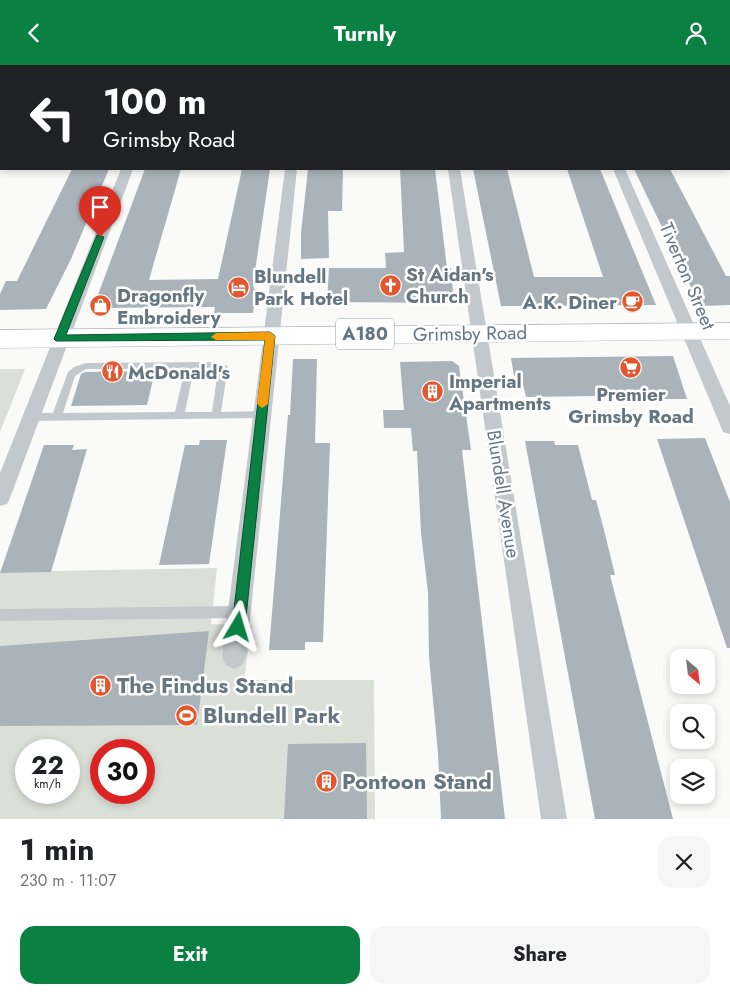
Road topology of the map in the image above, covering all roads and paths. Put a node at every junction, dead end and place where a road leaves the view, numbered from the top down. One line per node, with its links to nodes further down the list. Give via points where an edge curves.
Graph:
1 (127, 170): 10 (street)
2 (291, 170): 8 (street)
3 (454, 170): 7 (street, Blundell Avenue)
4 (619, 170): 6 (street, Tiverton Street)
5 (730, 331): 6 (main road, Grimsby Road / A180)
6 (689, 332): 7 (main road, Grimsby Road / A180); 17 (street, Tiverton Street)
7 (478, 333): 8 (main road, Grimsby Road / A180); 22 (street, Blundell Avenue)
8 (270, 336): 10 (main road, Grimsby Road / A180); 13 (street)
9 (0, 339): 10 (main road, Grimsby Road / A180)
10 (60, 339): 15 (street)
11 (190, 365): 12 (lane, via 223,367); 14 (lane); 16 (lane, via 86,366 77,369 70,374)
12 (216, 415): 13 (lane); 14 (lane)
13 (261, 415): 19 (street)
14 (179, 416): 16 (lane)
15 (31, 417): 16 (lane); 18 (street)
16 (57, 417)
17 (730, 427)
18 (0, 498)
19 (241, 612): 20 (lane); 21 (street)
20 (0, 615)
21 (234, 657)
22 (554, 819)

